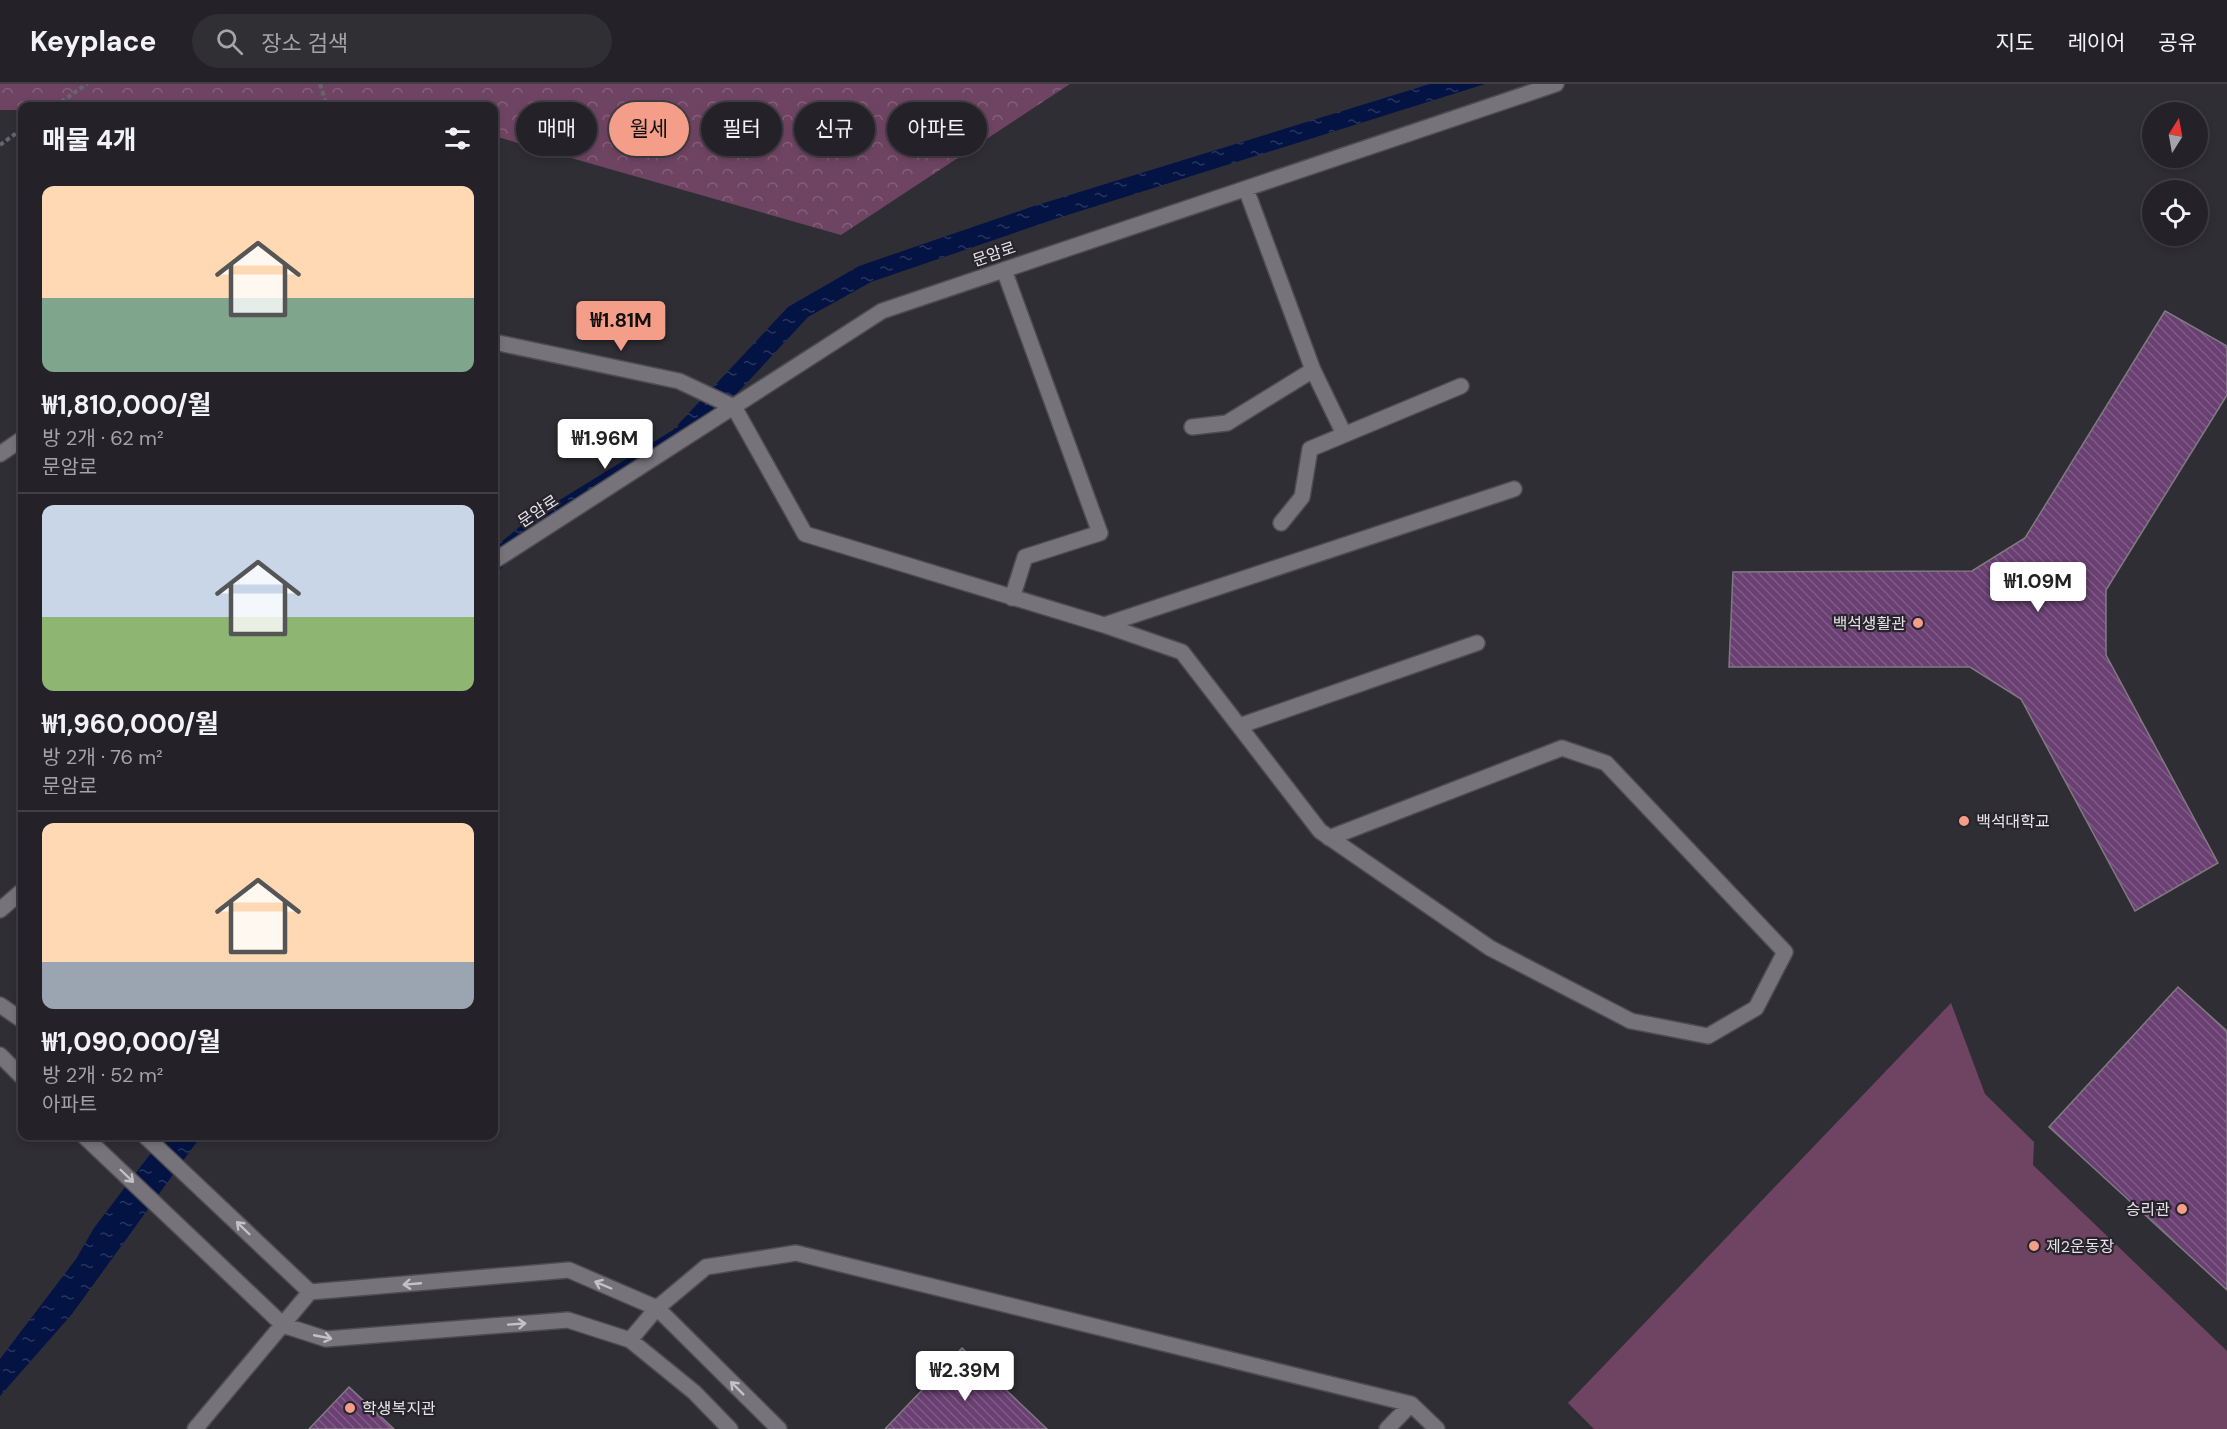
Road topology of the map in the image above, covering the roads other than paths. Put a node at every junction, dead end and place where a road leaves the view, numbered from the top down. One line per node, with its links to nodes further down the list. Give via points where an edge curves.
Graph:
1 (1556, 84): 2 (street, 문암로)
2 (1246, 189): 3 (street, 문암로); 5 (street)
3 (1004, 270): 7 (street, 문암로, via 882,311); 15 (street, via 1100,533 1025,557)
4 (498, 343): 7 (street, via 679,381)
5 (1312, 369): 8 (street, via 1227,423); 9 (street)
6 (1461, 386): 9 (street)
7 (734, 407): 14 (street, 문암로); 15 (street, via 805,534)
8 (1192, 428)
9 (1344, 434): 13 (street, via 1310,449 1302,497)
10 (18, 442): 11 (street)
11 (0, 454)
12 (1514, 489): 16 (street)
13 (1281, 523)
14 (498, 558)
15 (1012, 598): 16 (street)
16 (1104, 625): 18 (street, via 1182,652)
17 (1477, 643): 18 (street)
18 (1239, 726): 19 (street)
19 (1329, 838): 19 (street, via 1490,948 1631,1021 1708,1036 1756,1008 1785,952 1606,763 1562,748)
20 (18, 894): 21 (street)
21 (0, 910)
22 (0, 1005): 23 (street)
23 (18, 1017)
24 (0, 1055): 25 (street)
25 (18, 1073)
26 (88, 1140): 30 (street, one-way to 30)
27 (149, 1140): 28 (street, one-way to 27)
28 (310, 1292): 29 (street, one-way to 28, via 569,1270); 30 (street)
29 (657, 1308): 31 (street); 32 (street, via 706,1267 796,1253); 35 (street, one-way to 29)
30 (283, 1325): 31 (street, one-way to 31, via 326,1339 568,1320); 33 (street)
31 (630, 1340): 34 (street, via 693,1392)
32 (1411, 1404): 36 (street); 37 (street)
33 (195, 1429)
34 (730, 1429)
35 (778, 1429)
36 (1387, 1429)
37 (1437, 1429)

